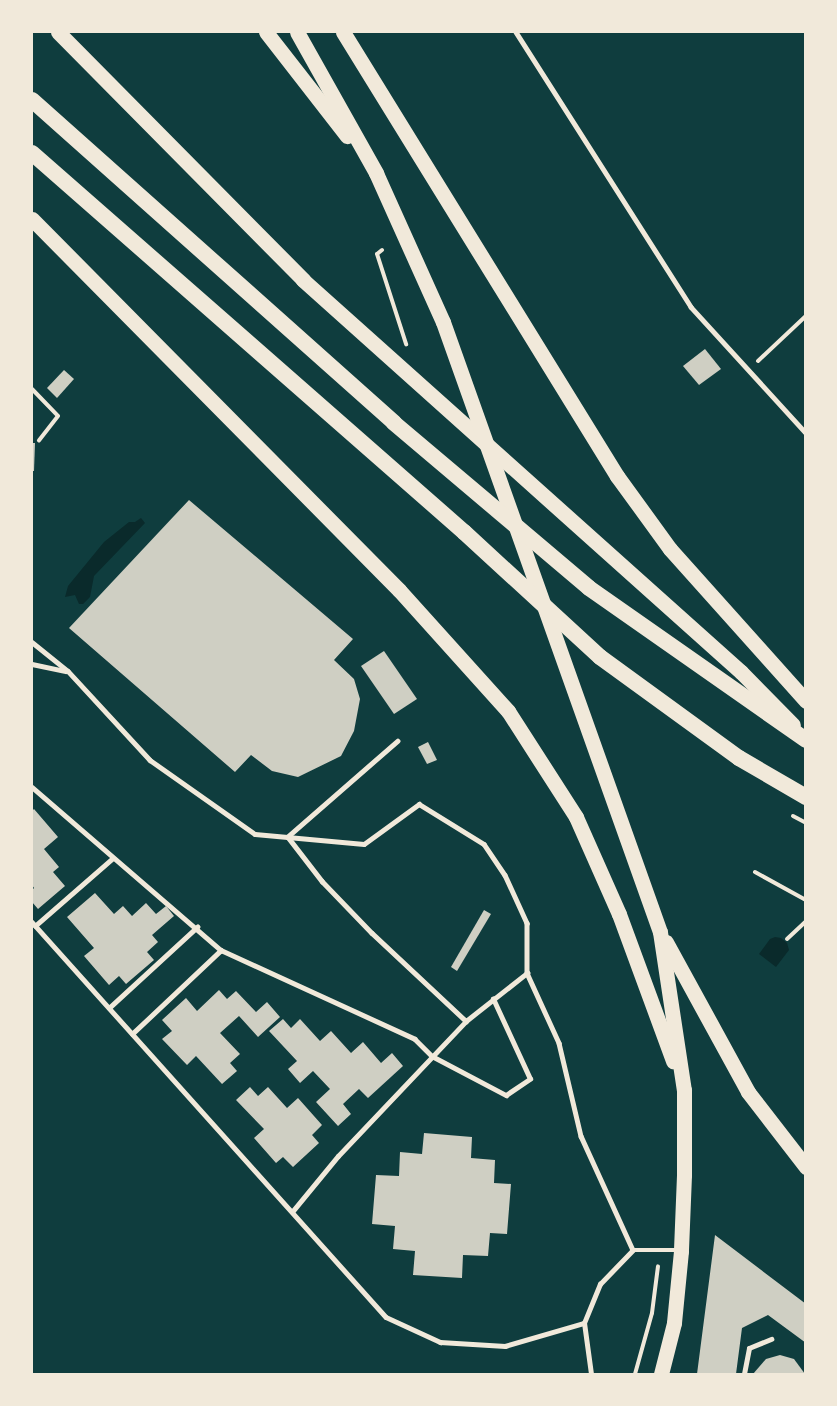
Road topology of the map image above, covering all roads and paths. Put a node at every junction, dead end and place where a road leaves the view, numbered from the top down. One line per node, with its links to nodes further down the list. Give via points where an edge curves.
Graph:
1 (58, 32): 21 (main road, via 303,280 741,672)
2 (266, 32): 8 (main road)
3 (297, 32): 8 (main road)
4 (343, 32): 20 (main road, via 617,476 670,549)
5 (516, 32): 13 (lane, via 691,307)
6 (32, 100): 21 (highway, via 394,423 589,588)
7 (32, 153): 24 (highway, via 464,532 600,657 738,758)
8 (376, 173): 32 (main road, via 443,322)
9 (32, 219): 41 (main road, via 399,590 508,711 576,817 618,914)
10 (382, 250): 12 (path, via 377,254)
11 (806, 316): 13 (path)
12 (409, 354)
13 (748, 369): 15 (lane)
14 (32, 389): 16 (path, via 58,416)
15 (806, 433)
16 (39, 440)
17 (32, 642): 19 (lane)
18 (32, 664): 19 (lane)
19 (68, 671): 25 (lane, via 150,760 255,834)
20 (806, 701)
21 (806, 739)
22 (398, 741): 25 (lane)
23 (32, 787): 26 (lane)
24 (806, 797)
25 (288, 837): 35 (lane, via 364,844 420,804 484,844 506,875 527,922); 38 (lane, via 322,881 372,933)
26 (113, 858): 30 (lane); 31 (lane)
27 (755, 872): 28 (path)
28 (806, 900)
29 (806, 921): 33 (path)
30 (33, 924): 37 (lane)
31 (197, 927): 34 (lane); 37 (lane)
32 (660, 932): 41 (main road); 42 (main road, via 748,1092)
33 (787, 939)
34 (220, 950): 39 (lane); 40 (lane, via 415,1039)
35 (527, 973): 36 (lane); 44 (lane, via 559,1043 581,1136)
36 (493, 999): 38 (lane); 40 (lane, via 530,1079 506,1095)
37 (109, 1008): 39 (lane)
38 (466, 1021): 40 (lane)
39 (132, 1034): 43 (lane)
40 (432, 1056): 43 (lane, via 338,1156)
41 (684, 1090): 46 (main road)
42 (806, 1167)
43 (292, 1212): 47 (lane, via 386,1317 440,1342 505,1346)
44 (633, 1250): 45 (lane); 47 (lane, via 600,1284)
45 (660, 1250): 46 (lane); 50 (path, via 652,1313)
46 (681, 1251): 51 (main road, via 674,1323)
47 (584, 1323): 49 (lane)
48 (771, 1339): 52 (lane, via 749,1348)
49 (591, 1374)
50 (635, 1374)
51 (661, 1374)
52 (744, 1374)

